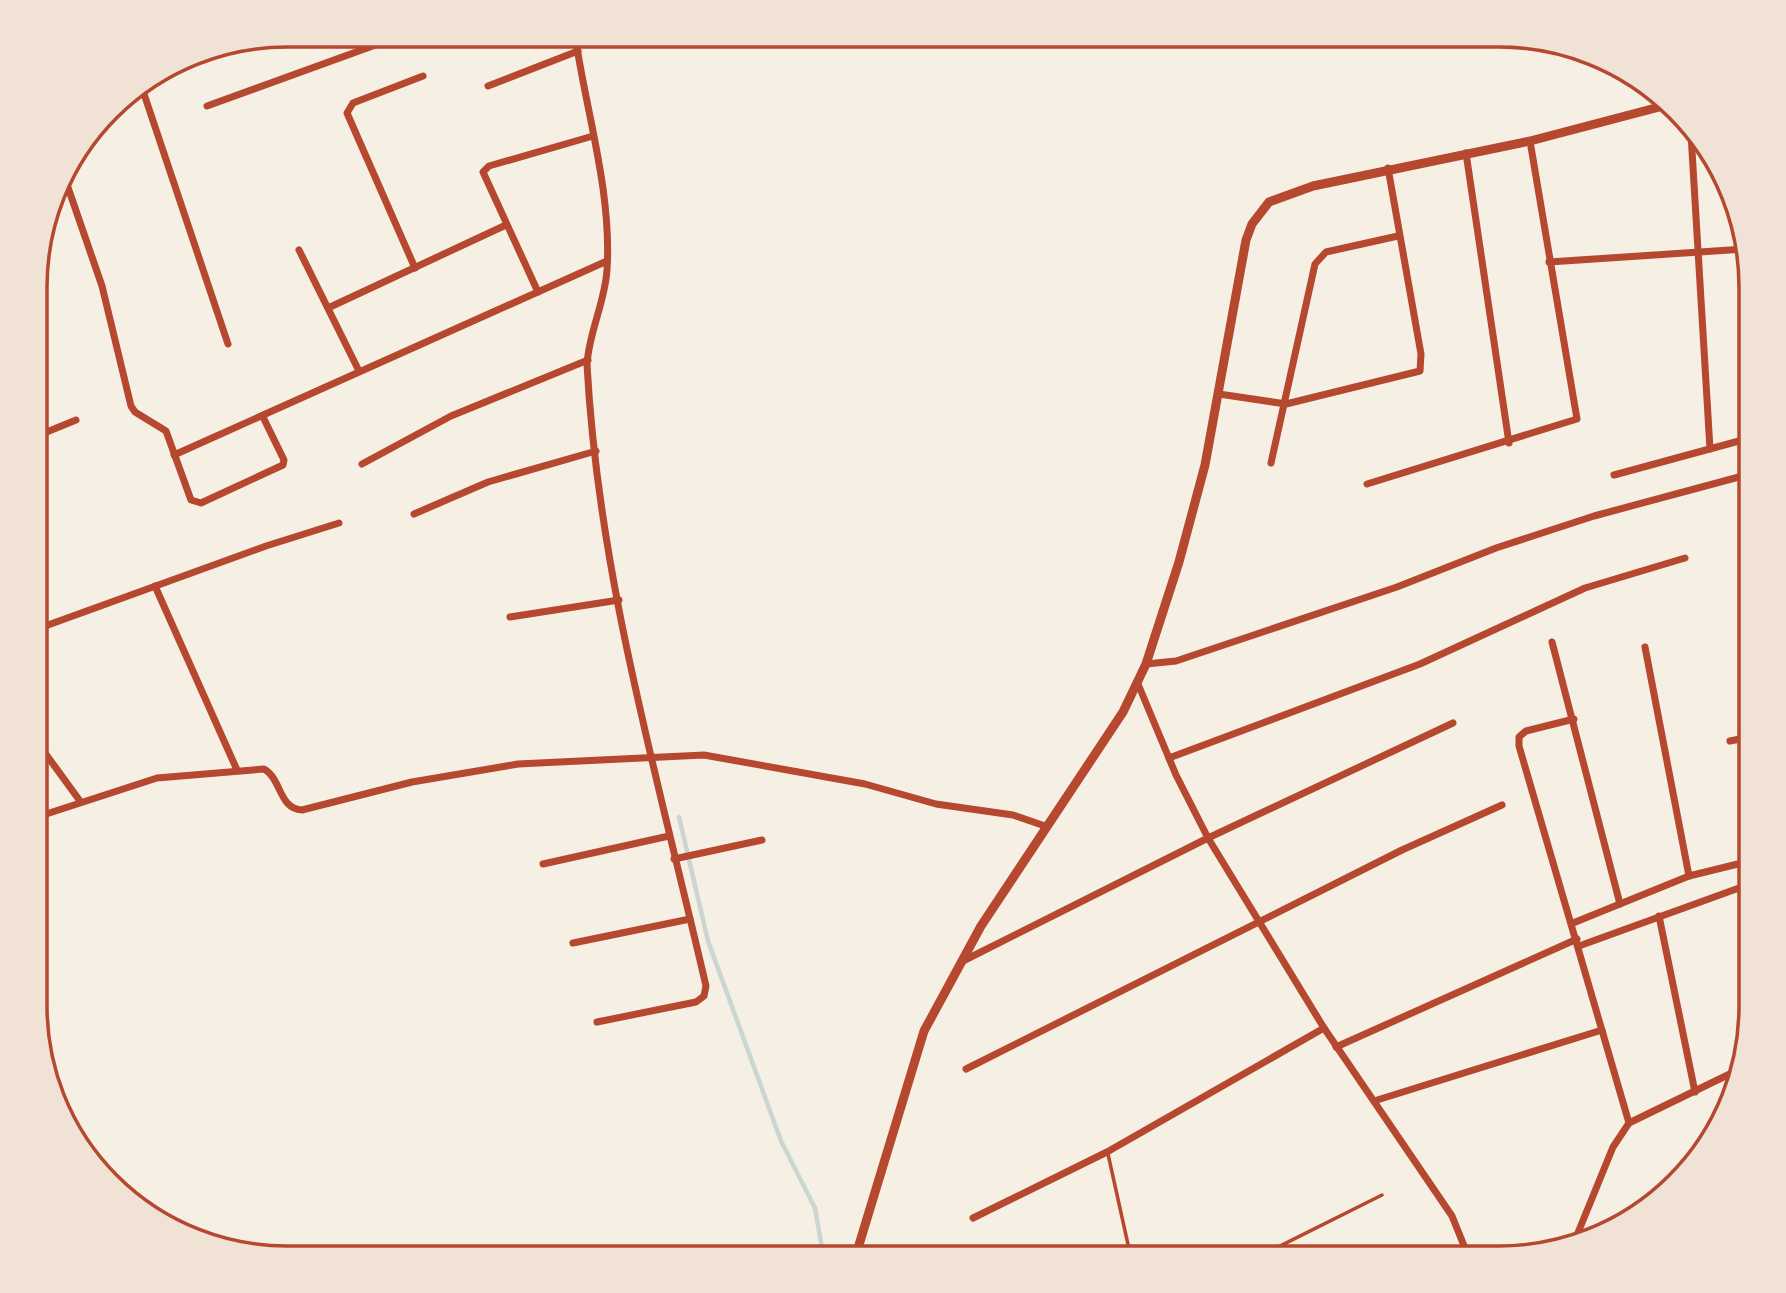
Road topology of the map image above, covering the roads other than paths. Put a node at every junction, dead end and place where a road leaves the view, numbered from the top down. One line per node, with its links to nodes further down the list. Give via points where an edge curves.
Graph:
1 (370, 47): 7 (street)
2 (577, 47): 3 (street)
3 (578, 51): 5 (street); 9 (street)
4 (423, 76): 22 (street, via 353,103 347,113)
5 (488, 86)
6 (144, 95): 25 (street)
7 (207, 106)
8 (1657, 107): 10 (street)
9 (593, 136): 15 (street, via 486,168 483,175); 20 (street, via 604,200)
10 (1530, 141): 12 (street); 21 (street)
11 (1692, 145): 19 (street)
12 (1466, 153): 13 (street); 34 (street)
13 (1388, 168): 16 (street); 28 (street, via 1283,196 1259,213 1246,240)
14 (69, 189): 37 (street, via 102,286 131,405 166,431)
15 (506, 225): 22 (street); 23 (street)
16 (1398, 236): 29 (street, via 1319,257); 29 (street, via 1421,354 1420,371)
17 (299, 250): 24 (street)
18 (1736, 250): 19 (street)
19 (1699, 253): 21 (street); 35 (street)
20 (607, 261): 23 (street); 26 (street)
21 (1549, 262): 34 (street, via 1578,417)
22 (415, 268): 24 (street)
23 (538, 292): 27 (street)
24 (328, 308): 27 (street)
25 (228, 344)
26 (588, 360): 36 (street); 39 (street, via 452,416)
27 (359, 371): 30 (street)
28 (1219, 394): 29 (street); 52 (street, via 1189,527)
29 (1286, 404): 38 (street)
30 (264, 417): 37 (street); 37 (street, via 283,465 201,503 190,498)
31 (76, 420): 32 (street)
32 (47, 432)
33 (1738, 441): 35 (street)
34 (1509, 443): 42 (street)
35 (1710, 449): 40 (street)
36 (596, 451): 43 (street, via 488,482); 47 (street)
37 (174, 455)
38 (1271, 463)
39 (362, 464)
40 (1614, 475)
41 (1738, 477): 52 (street, via 1594,516 1176,661)
42 (1367, 484)
43 (414, 514)
44 (339, 523): 46 (street)
45 (1685, 558): 60 (street, via 1585,588 1420,664)
46 (155, 586): 49 (street); 61 (street)
47 (619, 600): 48 (street); 58 (street)
48 (510, 617)
49 (47, 625)
50 (1552, 642): 54 (street)
51 (1645, 647): 72 (street)
52 (1146, 664): 53 (street)
53 (1138, 684): 60 (street); 65 (street)
54 (1574, 719): 74 (street); 78 (street, via 1526,731 1518,741)
55 (1453, 723): 67 (street)
56 (1738, 739): 57 (street)
57 (1730, 741)
58 (650, 755): 61 (street, via 466,771 302,810 285,802 268,771); 65 (street, via 704,754); 66 (street)
59 (48, 757): 62 (street)
60 (1169, 758): 67 (street)
61 (237, 770): 62 (street, via 157,778)
62 (80, 801): 64 (street)
63 (1502, 805): 77 (street)
64 (48, 813)
65 (1045, 825): 81 (street)
66 (669, 836): 69 (street); 70 (street)
67 (1208, 838): 77 (street); 81 (street)
68 (762, 840): 69 (street)
69 (674, 859): 76 (street)
70 (543, 864)
71 (1738, 864): 72 (street)
72 (1689, 876): 74 (street)
73 (1738, 889): 75 (street)
74 (1620, 904): 78 (street)
75 (1659, 916): 79 (street); 88 (street)
76 (690, 919): 80 (street); 82 (street, via 706,986 702,999)
77 (1260, 921): 83 (street); 86 (street)
78 (1573, 923): 79 (street)
79 (1578, 942): 84 (street); 85 (street)
80 (573, 943)
81 (961, 962): 95 (street, via 917,1049)
82 (597, 1023)
83 (1324, 1028): 85 (street); 91 (street)
84 (1602, 1030): 89 (street); 90 (street)
85 (1336, 1047): 89 (street)
86 (966, 1069)
87 (1729, 1075): 88 (street)
88 (1695, 1092): 90 (street)
89 (1374, 1101): 98 (street, via 1451,1216)
90 (1629, 1123): 94 (street, via 1613,1147)
91 (1107, 1152): 93 (street); 96 (lane)
92 (1382, 1195): 97 (lane)
93 (973, 1218)
94 (1578, 1232)
95 (859, 1245)
96 (1128, 1246)
97 (1280, 1246)
98 (1464, 1246)

